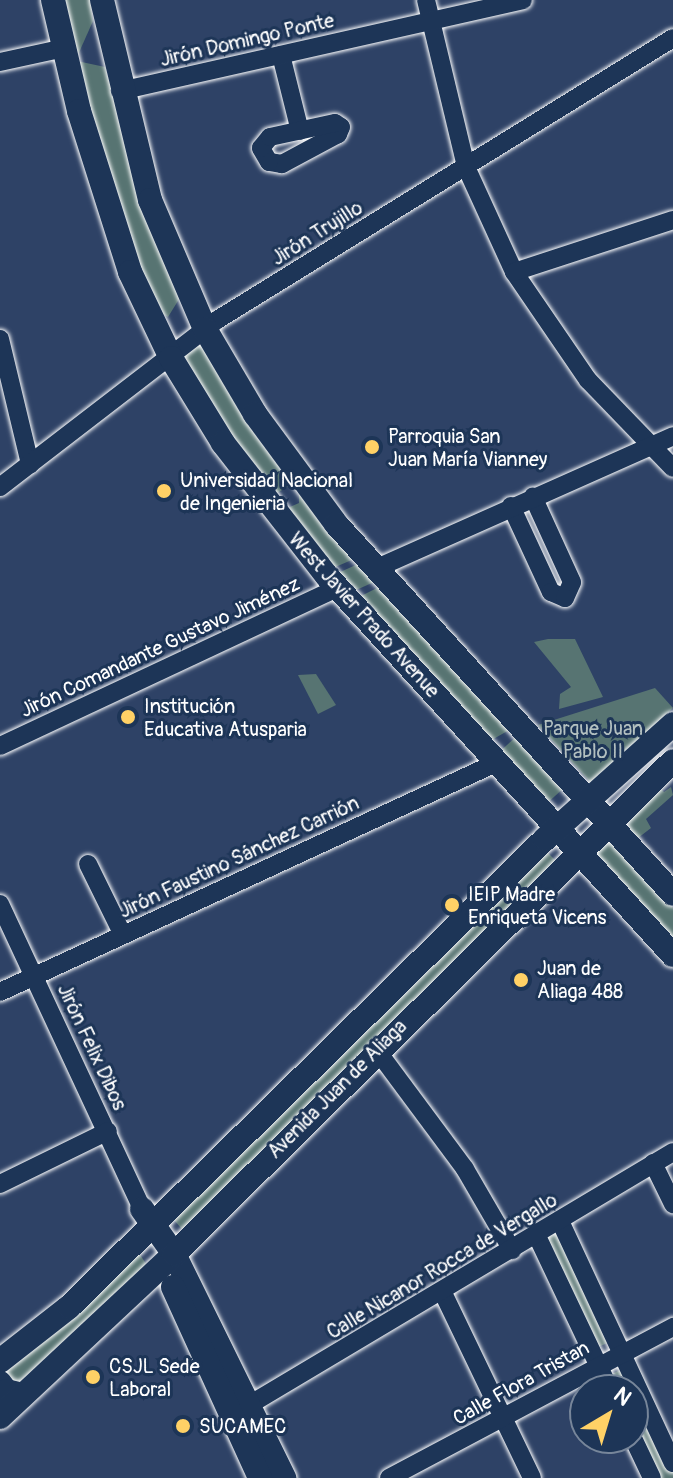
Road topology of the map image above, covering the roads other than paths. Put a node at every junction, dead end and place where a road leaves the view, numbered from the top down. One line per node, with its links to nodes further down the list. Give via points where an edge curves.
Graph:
1 (53, 0): 7 (main road, West Javier Prado Avenue)
2 (102, 0): 10 (main road, West Javier Prado Avenue)
3 (426, 0): 5 (street)
4 (523, 0): 5 (street, Jirón Domingo Ponte)
5 (430, 21): 8 (street, Jirón Domingo Ponte); 12 (street)
6 (673, 38): 12 (street, Jirón Trujillo)
7 (64, 48): 9 (street); 17 (main road, West Javier Prado Avenue, via 110,218)
8 (281, 55): 10 (street, Jirón Domingo Ponte); 11 (street)
9 (0, 62)
10 (120, 91): 15 (main road, West Javier Prado Avenue, via 150,200)
11 (300, 131)
12 (466, 167): 14 (street); 15 (street, Jirón Trujillo)
13 (673, 220): 14 (street)
14 (514, 272): 19 (street, via 553,334)
15 (205, 329): 17 (street, Jirón Trujillo); 25 (main road, West Javier Prado Avenue, via 307,489)
16 (0, 339): 20 (street)
17 (171, 358): 20 (street, Jirón Trujillo); 26 (main road, West Javier Prado Avenue, via 246,476)
18 (673, 436): 19 (street)
19 (648, 446): 21 (street); 23 (street)
20 (30, 464): 22 (street, Jirón Trujillo)
21 (673, 468)
22 (0, 487)
23 (533, 497): 24 (street); 24 (street, via 572,582 565,598 551,592)
24 (511, 506): 25 (street)
25 (377, 568): 31 (main road, West Javier Prado Avenue)
26 (338, 588): 28 (street, Jirón Comandante Gustavo Jiménez); 30 (main road, West Javier Prado Avenue)
27 (673, 724): 32 (main road, Avenida Juan de Aliaga)
28 (0, 746)
29 (673, 761): 34 (main road, Avenida Juan de Aliaga)
30 (498, 762): 33 (main road, West Javier Prado Avenue); 40 (street, Jirón Faustino Sánchez Carrión)
31 (569, 779): 32 (main road, West Javier Prado Avenue); 33 (main road, via 566,805 553,811)
32 (587, 799): 34 (main road, West Javier Prado Avenue); 35 (main road, Avenida Juan de Aliaga)
33 (539, 809): 35 (main road, West Javier Prado Avenue)
34 (607, 821): 36 (main road, Avenida Juan de Aliaga); 38 (main road)
35 (557, 828): 36 (main road, West Javier Prado Avenue); 49 (main road, Avenida Juan de Aliaga)
36 (578, 851): 41 (main road, West Javier Prado Avenue); 44 (main road, Avenida Juan de Aliaga)
37 (88, 864): 40 (street)
38 (673, 894)
39 (0, 904): 42 (street, Jirón Felix Dibos)
40 (123, 935): 42 (street, Jirón Faustino Sánchez Carrión)
41 (673, 955)
42 (34, 976): 43 (street, Jirón Faustino Sánchez Carrión); 45 (street, Jirón Felix Dibos)
43 (0, 992)
44 (376, 1049): 53 (main road, Avenida Juan de Aliaga); 55 (street, via 465,1169)
45 (108, 1131): 48 (street); 52 (street, Jirón Felix Dibos)
46 (673, 1152): 47 (street, Calle Nicanor Rocca de Vergallo)
47 (653, 1163): 50 (street); 51 (street, Calle Nicanor Rocca de Vergallo)
48 (0, 1184)
49 (179, 1200): 52 (main road, Avenida Juan de Aliaga); 53 (main road, via 181,1222)
50 (673, 1204)
51 (560, 1221): 54 (street, Calle Nicanor Rocca de Vergallo); 59 (street)
52 (147, 1222): 56 (main road); 60 (main road, Avenida Juan de Aliaga, via 69,1307)
53 (204, 1223): 56 (main road, Avenida Juan de Aliaga)
54 (537, 1236): 55 (street, Calle Nicanor Rocca de Vergallo); 61 (street)
55 (512, 1250): 57 (street, Calle Nicanor Rocca de Vergallo)
56 (168, 1258): 64 (main road, Avenida Juan de Aliaga); 65 (main road)
57 (443, 1293): 65 (street, Calle Nicanor Rocca de Vergallo); 67 (street)
58 (673, 1327): 59 (street, Calle Flora Tristan)
59 (622, 1353): 61 (street, Calle Flora Tristan); 69 (street)
60 (0, 1361)
61 (598, 1366): 62 (street); 67 (street, Calle Flora Tristan)
62 (602, 1374)
63 (0, 1383): 64 (main road, via 6,1391)
64 (23, 1395): 66 (main road, Avenida Juan de Aliaga)
65 (241, 1411): 70 (main road); 71 (main road)
66 (0, 1413)
67 (504, 1419): 72 (street, Calle Flora Tristan); 73 (street)
68 (641, 1454): 74 (street)
69 (673, 1463)
70 (260, 1478)
71 (284, 1478)
72 (389, 1478)
73 (532, 1478)
74 (652, 1478)

